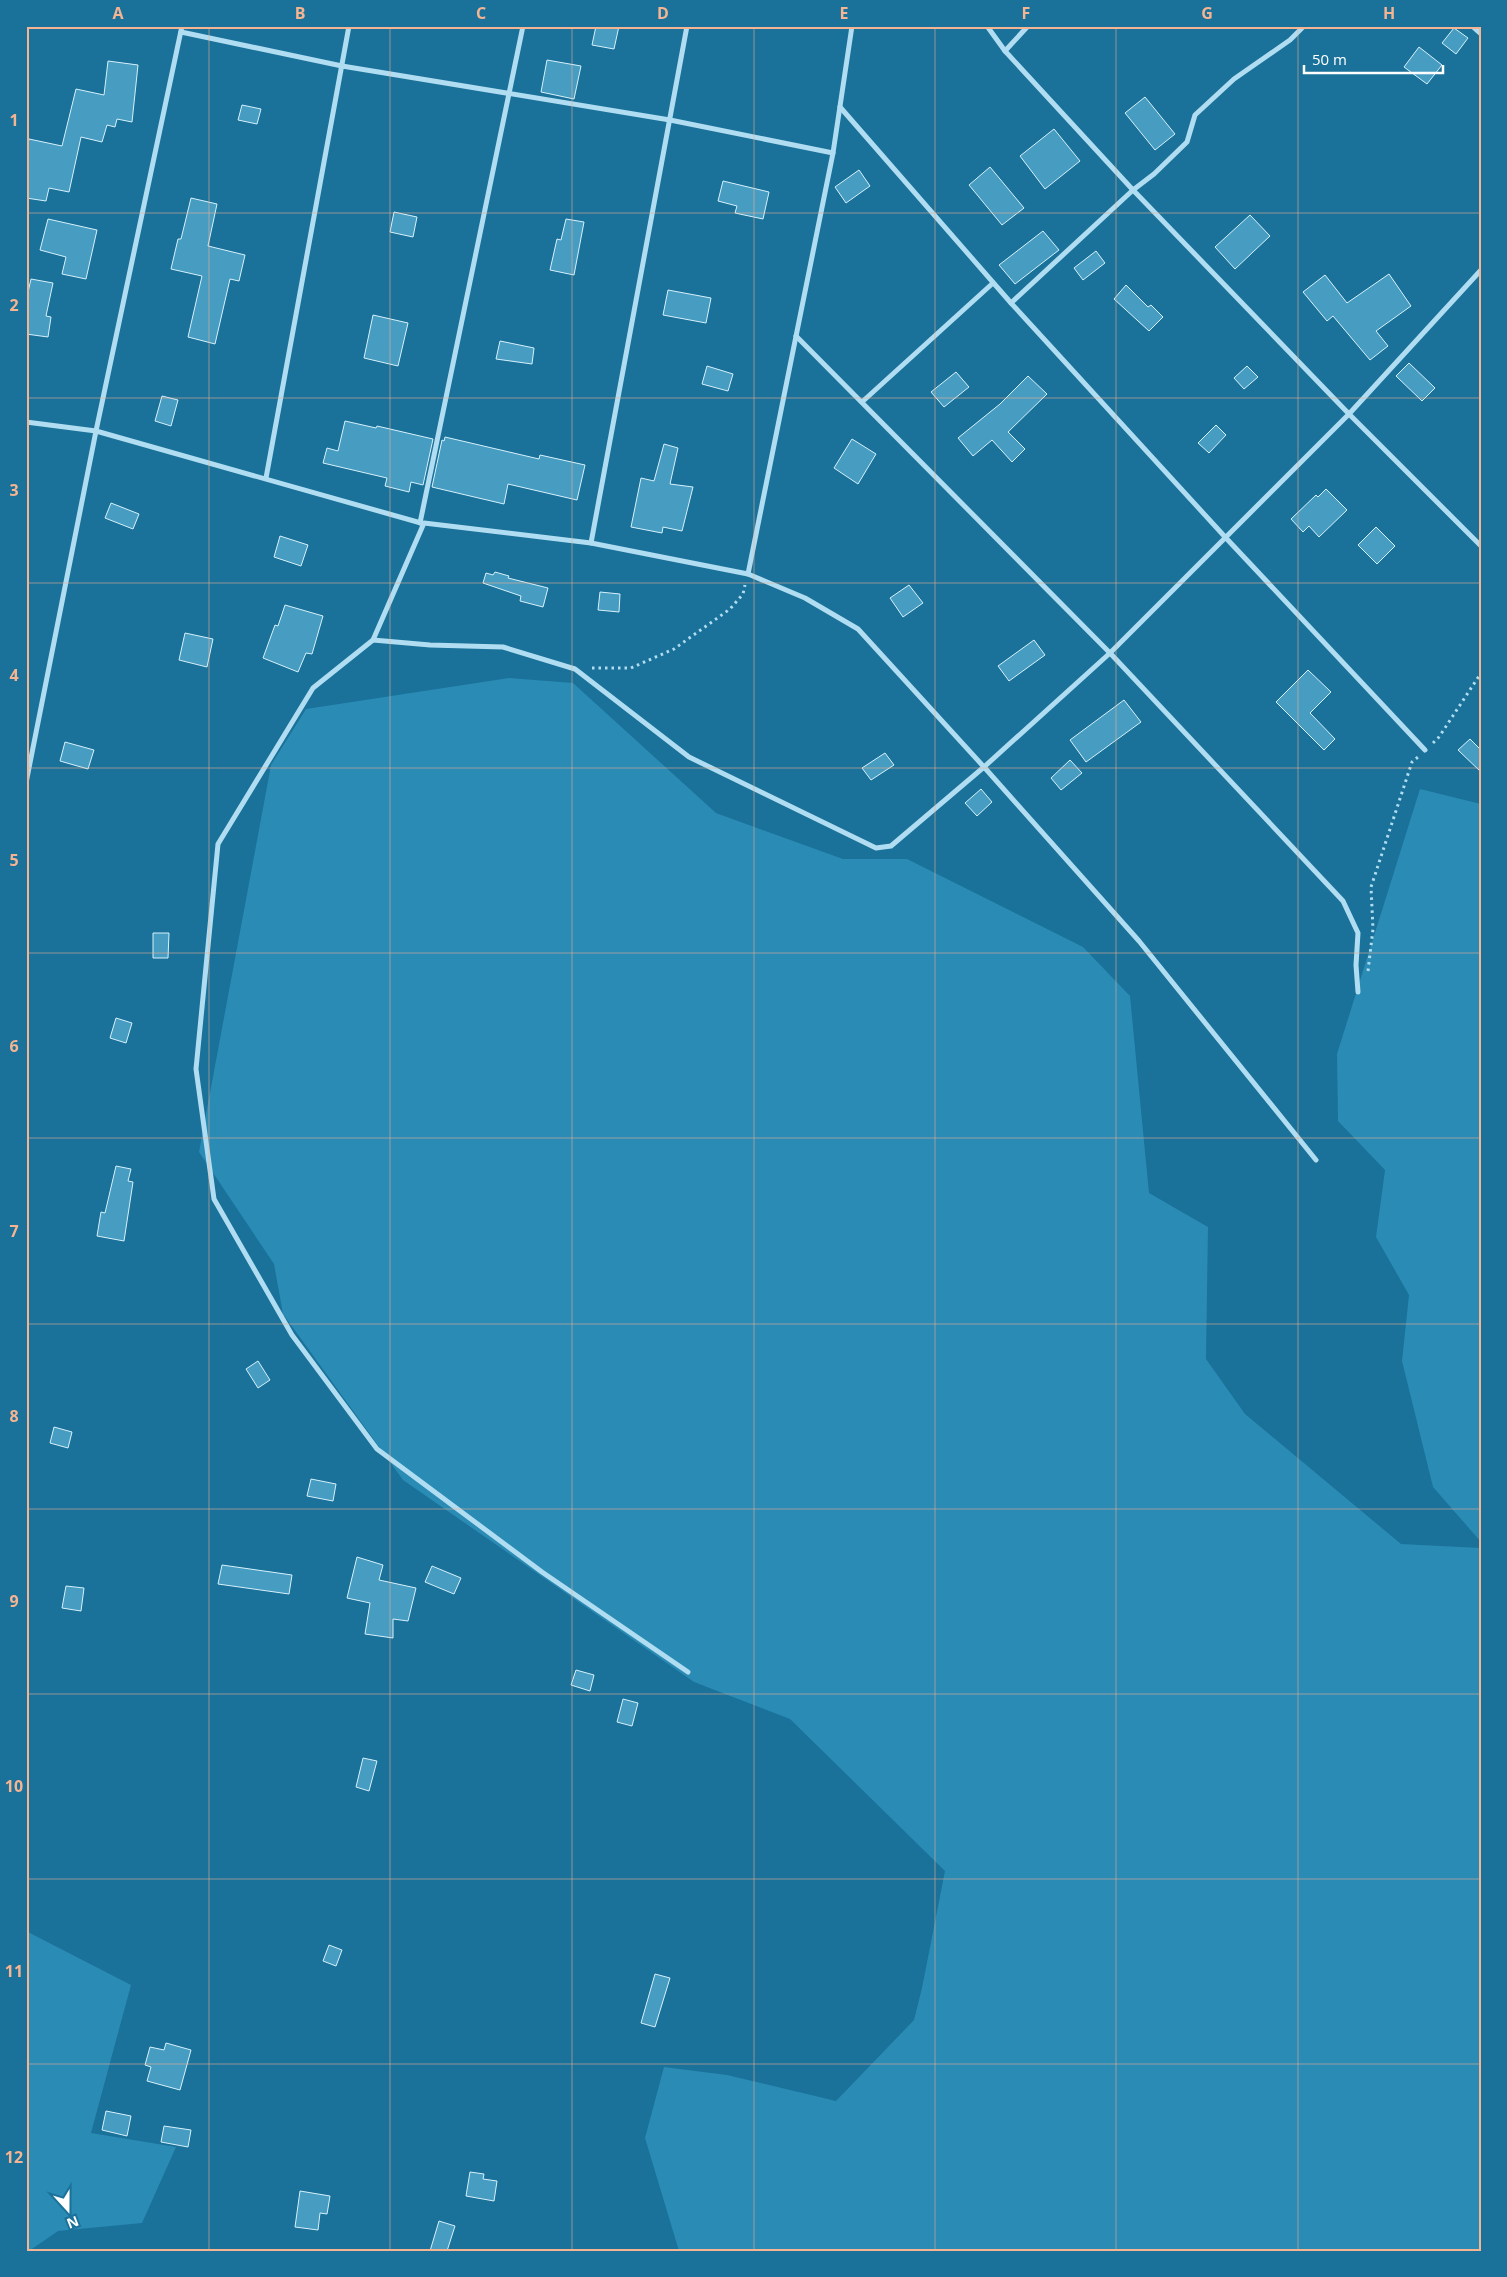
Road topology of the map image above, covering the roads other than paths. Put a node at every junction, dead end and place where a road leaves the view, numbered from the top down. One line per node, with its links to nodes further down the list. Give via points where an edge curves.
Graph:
1 (349, 26): 12 (street)
2 (523, 26): 13 (street)
3 (687, 26): 15 (street)
4 (852, 26): 14 (street)
5 (987, 26): 11 (street)
6 (1028, 26): 11 (street)
7 (1304, 26): 17 (street, via 1290,40 1234,79 1196,115 1187,142)
8 (1472, 26): 10 (street)
9 (182, 29): 12 (street); 25 (street)
10 (1481, 34)
11 (1005, 51): 17 (street)
12 (342, 66): 13 (street); 26 (street)
13 (510, 92): 15 (street); 27 (street)
14 (840, 107): 16 (street); 19 (street)
15 (670, 120): 16 (street); 29 (street)
16 (833, 152): 21 (street)
17 (1133, 190): 20 (street); 23 (street)
18 (1481, 270): 23 (street)
19 (993, 283): 20 (street); 22 (street)
20 (1011, 303): 28 (street)
21 (796, 336): 22 (street); 31 (street)
22 (862, 402): 33 (street)
23 (1349, 414): 28 (street); 30 (street)
24 (26, 422): 25 (street)
25 (96, 431): 26 (street); 36 (street)
26 (266, 478): 27 (street)
27 (422, 523): 29 (street); 32 (street)
28 (1226, 538): 33 (street); 34 (street)
29 (591, 543): 31 (street)
30 (1481, 546)
31 (748, 574): 35 (street, via 805,598 858,629)
32 (373, 640): 35 (street, via 502,647 576,669 689,757 876,848 892,846); 39 (street, via 313,688 218,844 196,1069 214,1200 292,1335 377,1449 542,1572)
33 (1110, 653): 35 (street); 37 (street, via 1343,901 1358,933)
34 (1425, 750)
35 (984, 767): 38 (street, via 1139,941)
36 (26, 783)
37 (1358, 992)
38 (1316, 1160)
39 (688, 1672)

